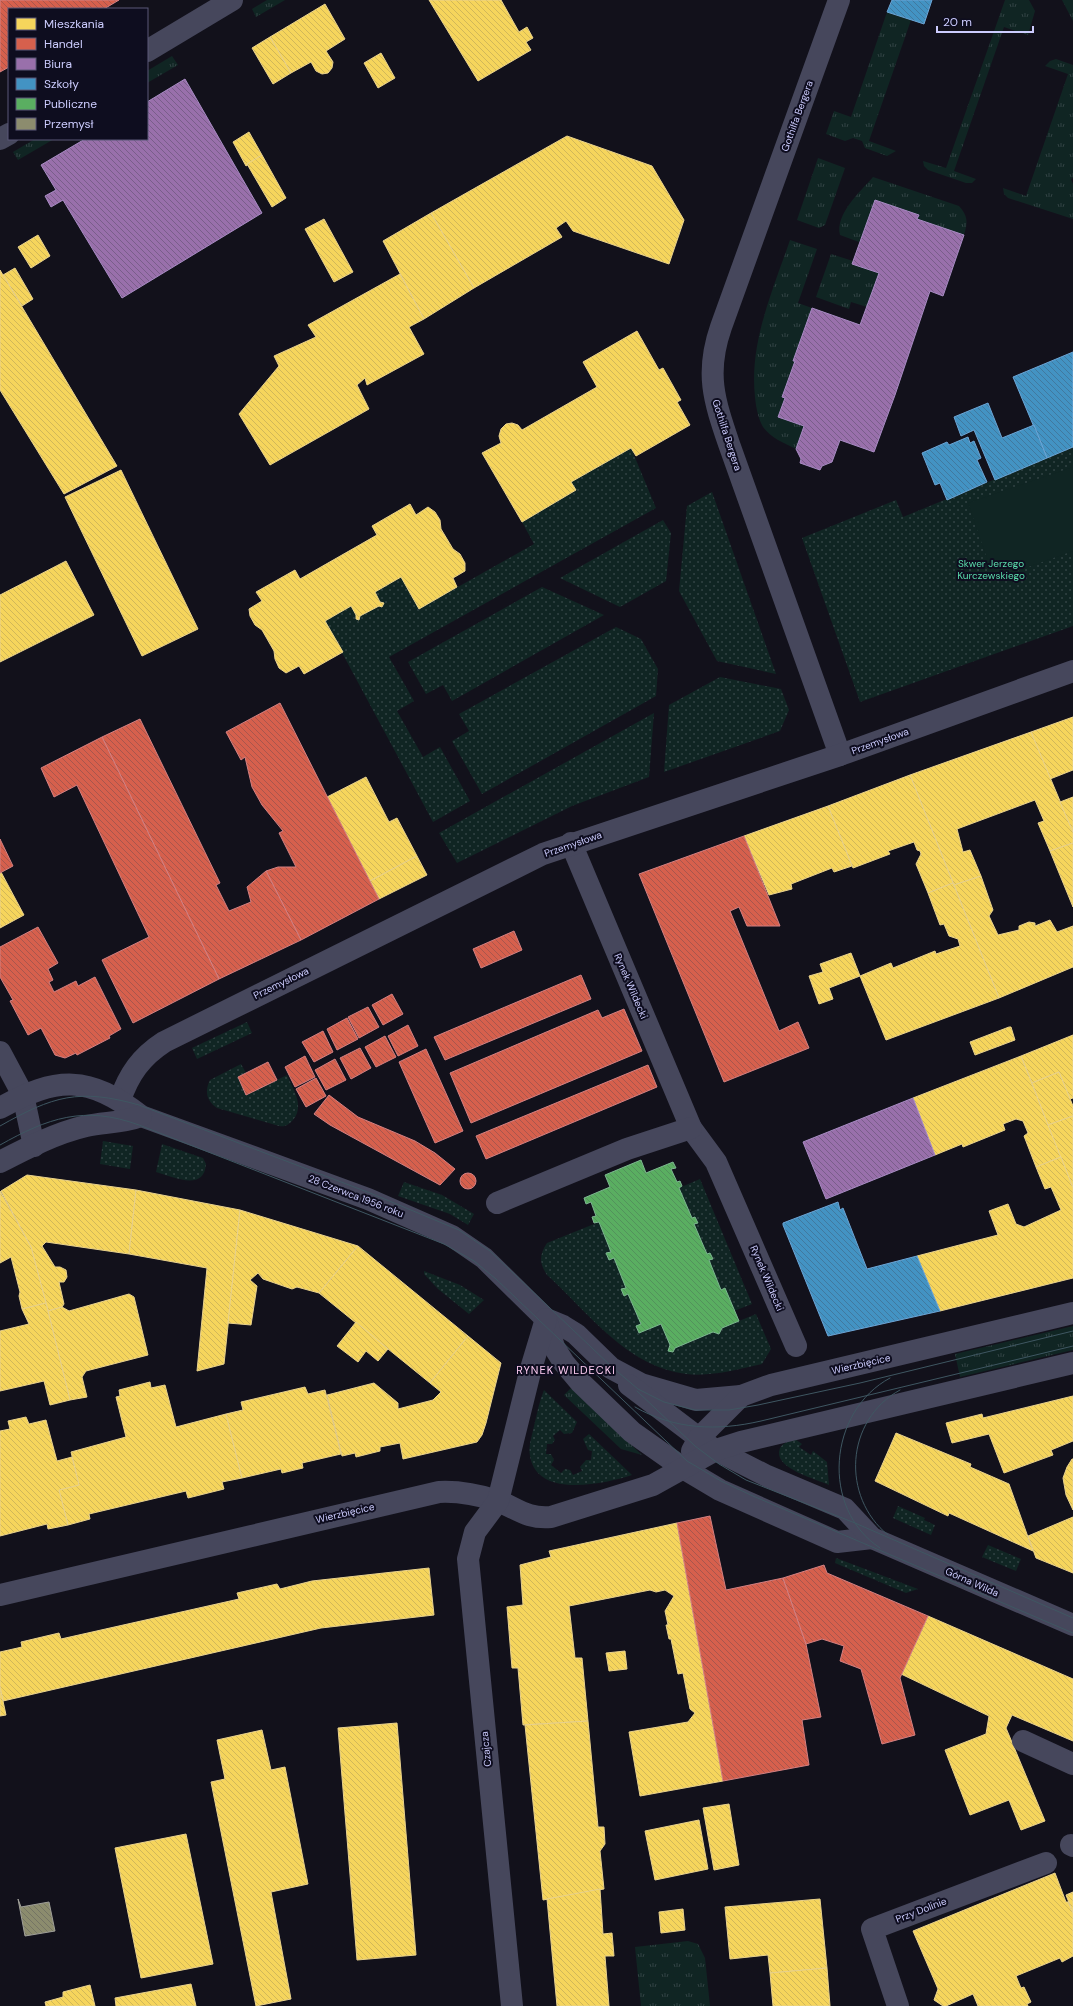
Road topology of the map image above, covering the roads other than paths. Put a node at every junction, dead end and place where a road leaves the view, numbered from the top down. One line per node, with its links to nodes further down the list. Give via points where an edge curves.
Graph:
1 (232, 0): 3 (street)
2 (839, 0): 5 (street, Gothilfa Bergera, via 721,327 712,373 716,405 728,444)
3 (148, 50)
4 (1073, 671): 5 (street, Przemysłowa)
5 (840, 755): 6 (street, Przemysłowa)
6 (571, 843): 9 (street, Przemysłowa, via 475,886 164,1042 148,1053 137,1065 127,1080); 12 (street, Rynek Wildecki)
7 (0, 1052): 8 (street)
8 (23, 1095): 9 (street, 28 Czerwca 1956 roku, via 52,1087 76,1085 96,1088); 10 (street, 28 Czerwca 1956 roku); 13 (street)
9 (120, 1100): 11 (street, 28 Czerwca 1956 roku)
10 (0, 1108)
11 (141, 1116): 13 (street, via 127,1121 77,1128); 17 (street, 28 Czerwca 1956 roku, via 368,1199 452,1236 484,1258)
12 (691, 1128): 15 (street, via 627,1149); 18 (street, Rynek Wildecki, via 716,1162)
13 (34, 1146): 14 (street)
14 (0, 1162)
15 (497, 1203)
16 (1073, 1313): 21 (street, Wierzbięcice, via 771,1385)
17 (546, 1319): 20 (street, 28 Czerwca 1956 roku, via 576,1334); 25 (street, 28 Czerwca 1956 roku, via 554,1347 580,1382 632,1432); 27 (street)
18 (796, 1346)
19 (1073, 1363): 22 (street, Wierzbięcice)
20 (611, 1368): 21 (street, 28 Czerwca 1956 roku, via 640,1384 696,1400); 23 (street, 28 Czerwca 1956 roku, via 656,1407)
21 (742, 1396): 23 (street, Wierzbięcice)
22 (766, 1436): 24 (street, Wierzbięcice); 26 (street, via 757,1442 754,1456 760,1469)
23 (699, 1438): 24 (street, Górna Wilda); 25 (street, Wierzbięcice)
24 (716, 1450): 25 (street, Wierzbięcice); 26 (street, Górna Wilda)
25 (683, 1468): 27 (street, Wierzbięcice, via 654,1485 551,1517 524,1514); 28 (street, Górna Wilda, via 720,1490 837,1542)
26 (767, 1476): 28 (street, Górna Wilda, via 845,1510)
27 (498, 1501): 29 (street, Wierzbięcice, via 456,1492 428,1493); 34 (street, Czajcza, via 475,1532 469,1549 468,1569)
28 (872, 1538): 30 (street, Górna Wilda)
29 (0, 1595)
30 (1073, 1625)
31 (1023, 1742): 32 (street)
32 (1073, 1764)
33 (1046, 1863): 35 (street, Przy Dolinie, via 872,1929)
34 (512, 2006)
35 (898, 2006)

